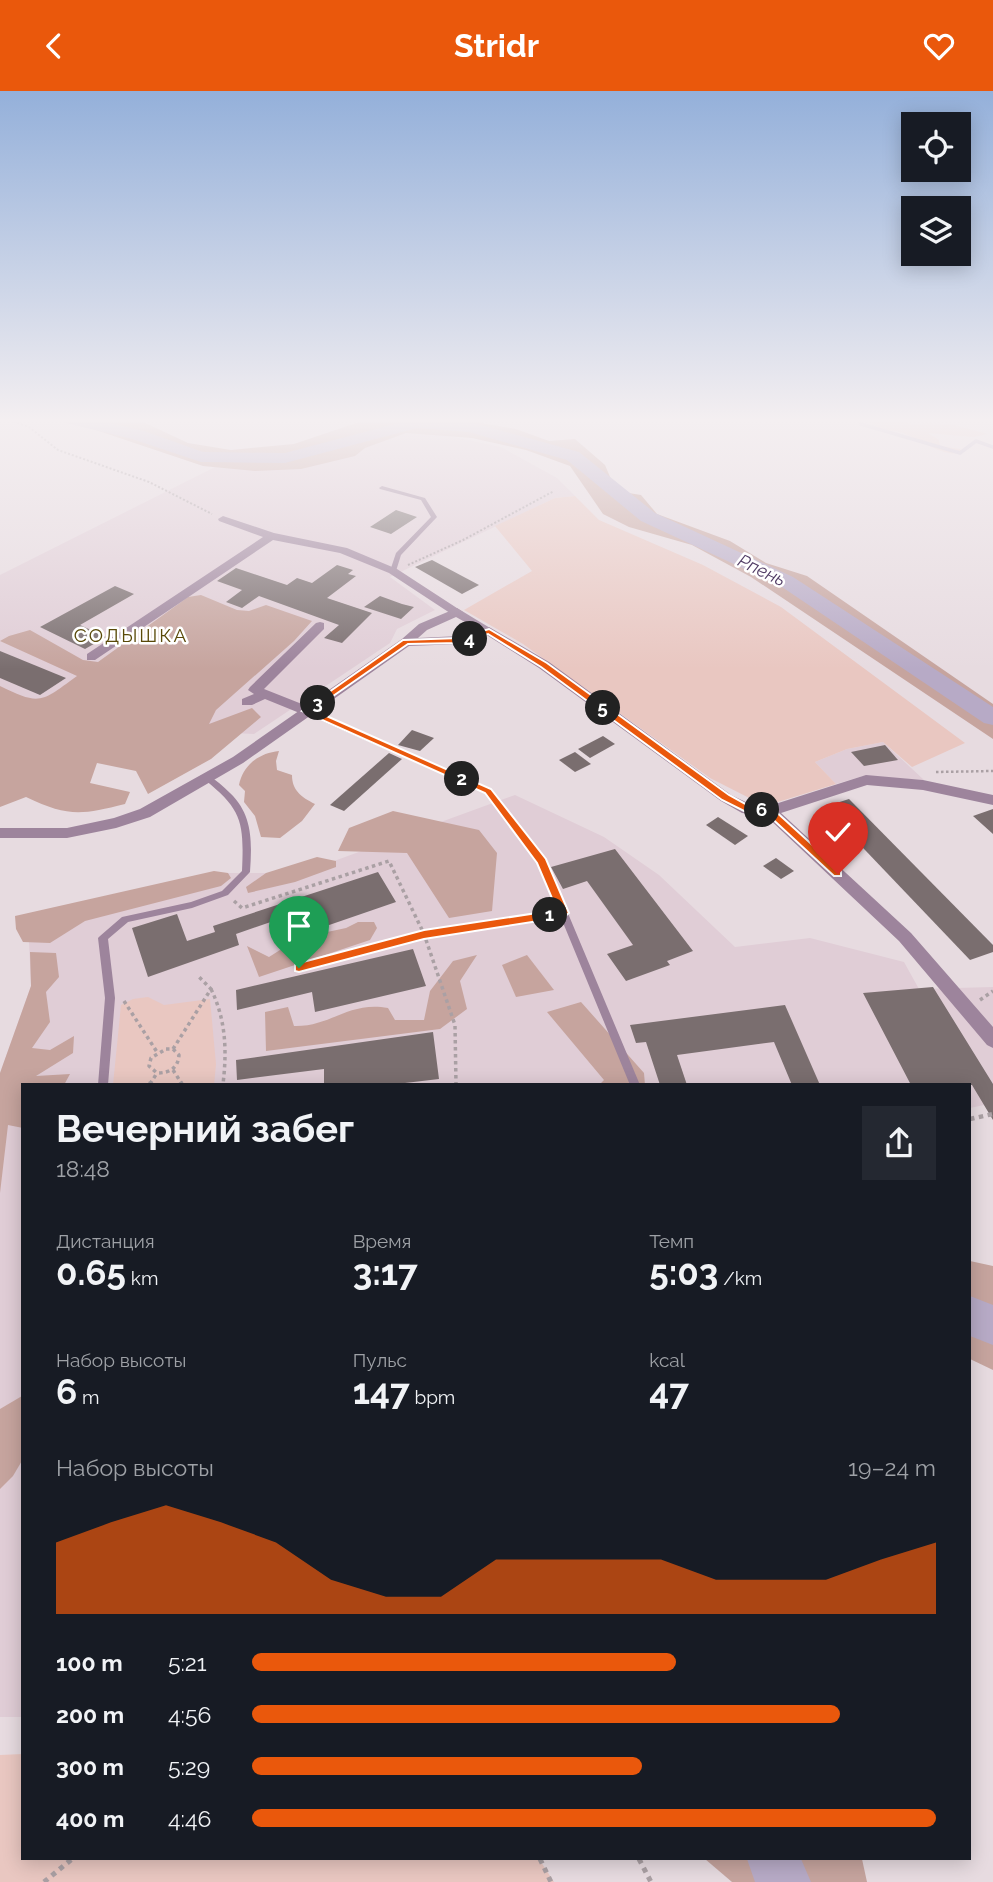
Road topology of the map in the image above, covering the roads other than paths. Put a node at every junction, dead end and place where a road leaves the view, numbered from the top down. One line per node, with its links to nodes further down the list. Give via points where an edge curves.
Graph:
1 (425, 503): 4 (lane, via 434,517 398,554)
2 (223, 519): 3 (street)
3 (271, 536): 4 (street, via 343,550); 9 (street)
4 (393, 571): 5 (street)
5 (457, 612): 7 (street); 8 (street, via 423,627)
6 (320, 626): 10 (street, via 255,690)
7 (489, 631): 8 (street, via 460,641); 15 (street, via 544,665 726,798 747,809)
8 (406, 642): 12 (street)
9 (91, 657)
10 (265, 694): 11 (street); 12 (street)
11 (247, 702)
12 (307, 711): 13 (street); 19 (lane, via 488,791 542,862)
13 (208, 778): 16 (street, via 145,813 116,823 67,833); 18 (lane, via 242,811 249,833 246,872 225,893 125,919 103,937 110,998)
14 (993, 800): 15 (street, via 923,785 866,781)
15 (770, 811): 17 (street, via 905,937)
16 (0, 833)
17 (993, 1040)
18 (103, 1083)
19 (634, 1083)

